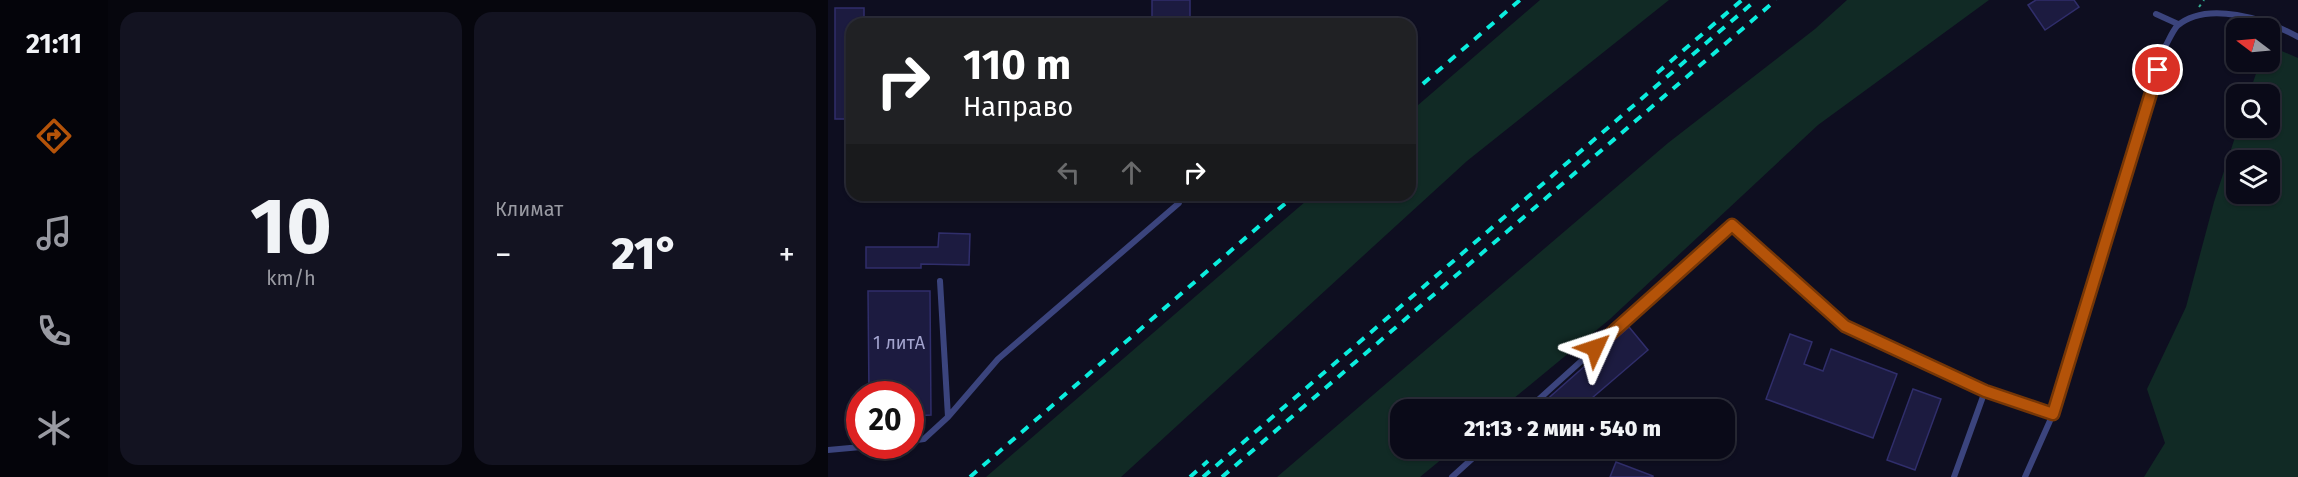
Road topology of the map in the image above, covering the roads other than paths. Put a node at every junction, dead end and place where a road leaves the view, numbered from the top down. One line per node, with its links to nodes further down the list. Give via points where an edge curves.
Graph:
1 (2156, 14): 2 (lane)
2 (2178, 24): 3 (lane, via 2210,8 2234,9); 8 (lane, via 2166,47)
3 (2298, 37)
4 (1179, 201): 9 (lane, via 998,359)
5 (940, 281): 9 (lane)
6 (1985, 391): 7 (lane, via 1845,326 1732,225); 8 (lane); 15 (lane)
7 (1539, 399)
8 (2053, 414): 16 (lane)
9 (948, 417): 10 (lane)
10 (924, 439)
11 (846, 448): 12 (lane)
12 (828, 450)
13 (1472, 459): 14 (lane)
14 (1452, 477)
15 (1954, 477)
16 (2025, 477)

